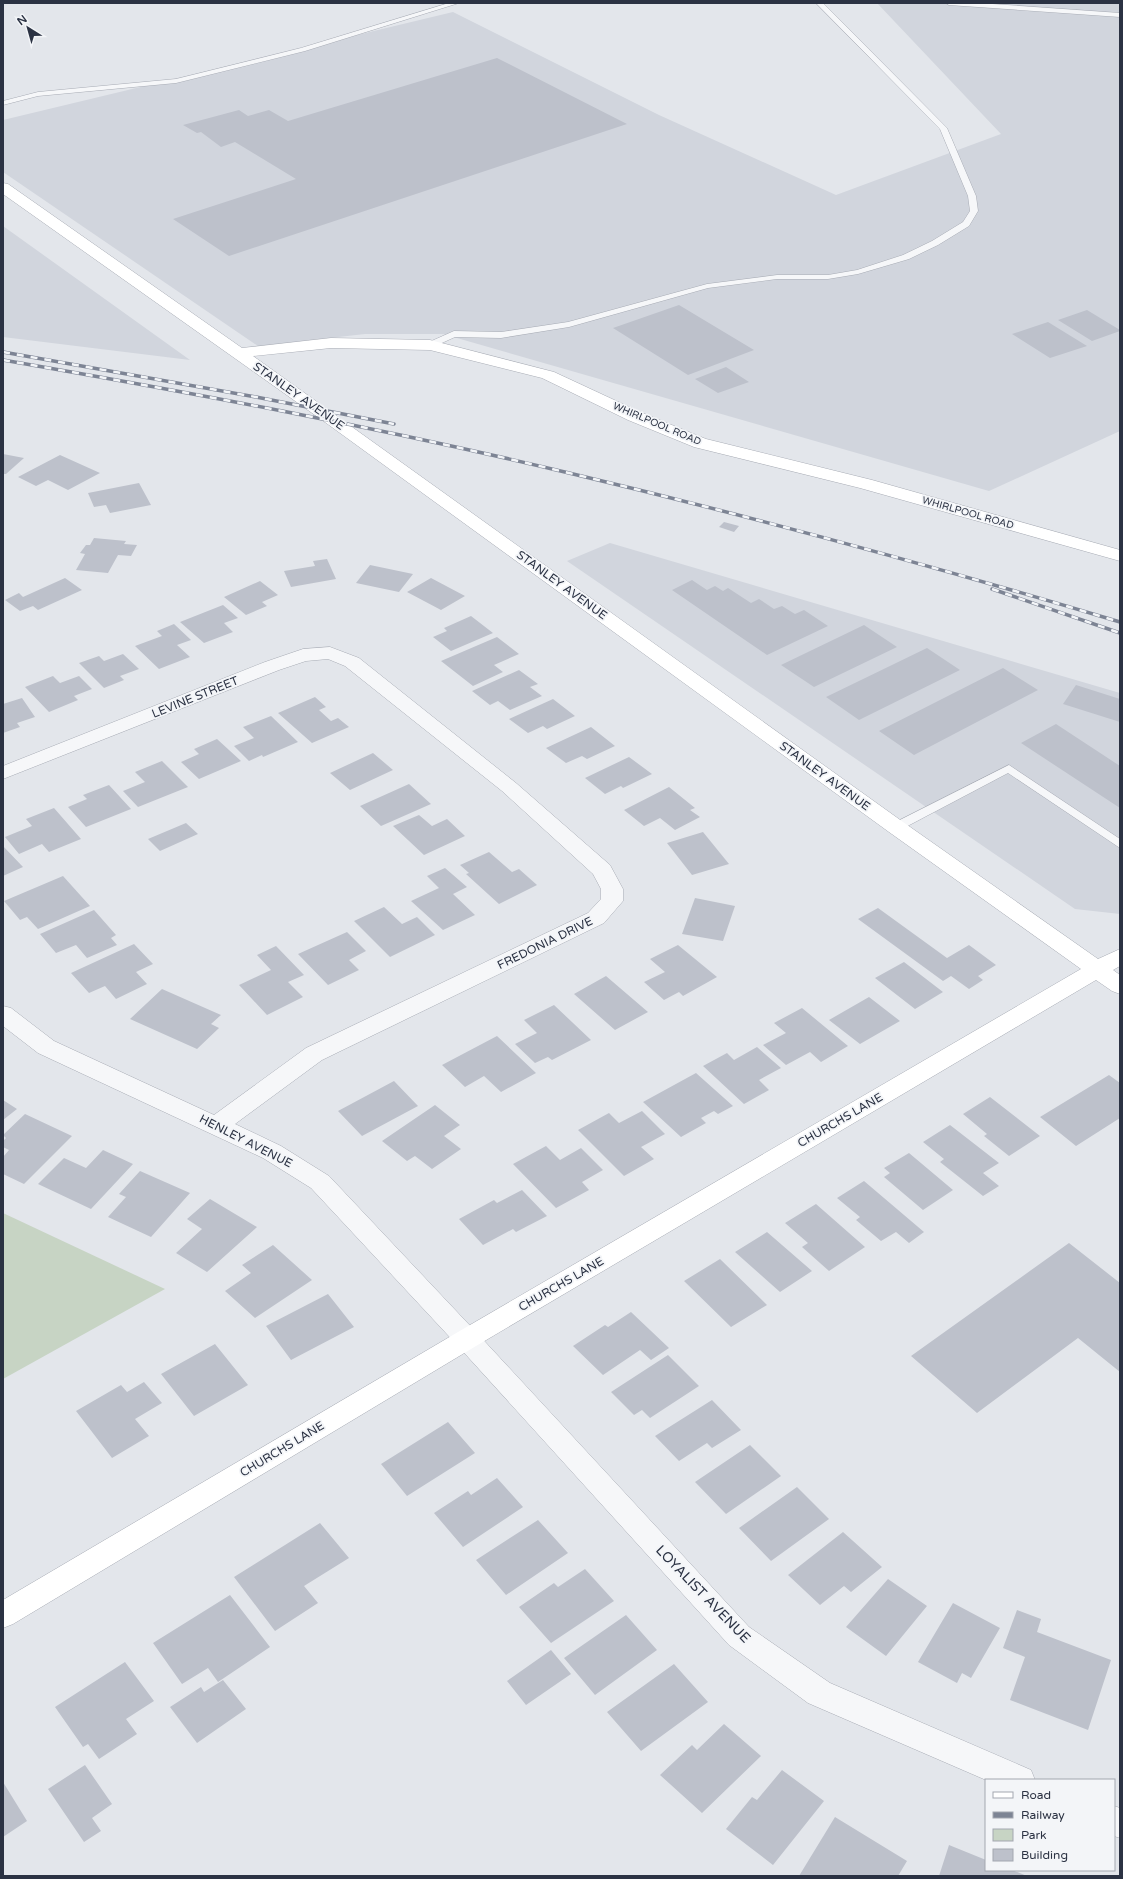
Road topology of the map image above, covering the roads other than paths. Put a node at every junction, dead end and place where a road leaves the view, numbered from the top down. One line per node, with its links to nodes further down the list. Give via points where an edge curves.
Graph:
1 (456, 3): 5 (lane, via 303,50 176,81 38,94)
2 (819, 3): 7 (lane, via 944,128 972,196 974,211 966,224 906,257 858,272 828,278 777,277 707,286 569,324 501,335 454,334)
3 (949, 3): 4 (lane)
4 (1120, 15)
5 (3, 103)
6 (3, 187): 8 (street, STANLEY AVENUE)
7 (430, 345): 8 (street, WHIRLPOOL ROAD, via 332,343); 9 (street, WHIRLPOOL ROAD, via 548,375 634,416 700,443 866,484)
8 (238, 353): 12 (street, STANLEY AVENUE)
9 (1120, 556)
10 (383, 686): 11 (street, LEVINE STREET, via 352,662 330,653 303,655); 18 (street, FREDONIA DRIVE, via 510,787 602,870 612,889 612,901 596,918 314,1054)
11 (3, 773)
12 (896, 827): 13 (lane, via 1009,768); 15 (street, STANLEY AVENUE)
13 (1120, 844)
14 (1120, 956): 15 (street, CHURCHS LANE)
15 (1096, 970): 16 (street, STANLEY AVENUE); 19 (street, CHURCHS LANE)
16 (1120, 986)
17 (3, 1014): 18 (street, HENLEY AVENUE, via 46,1047)
18 (217, 1125): 19 (street, HENLEY AVENUE, via 272,1152 320,1182)
19 (467, 1339): 20 (street, CHURCHS LANE); 21 (street, LOYALIST AVENUE, via 739,1636 818,1693)
20 (3, 1615)
21 (1018, 1779)

